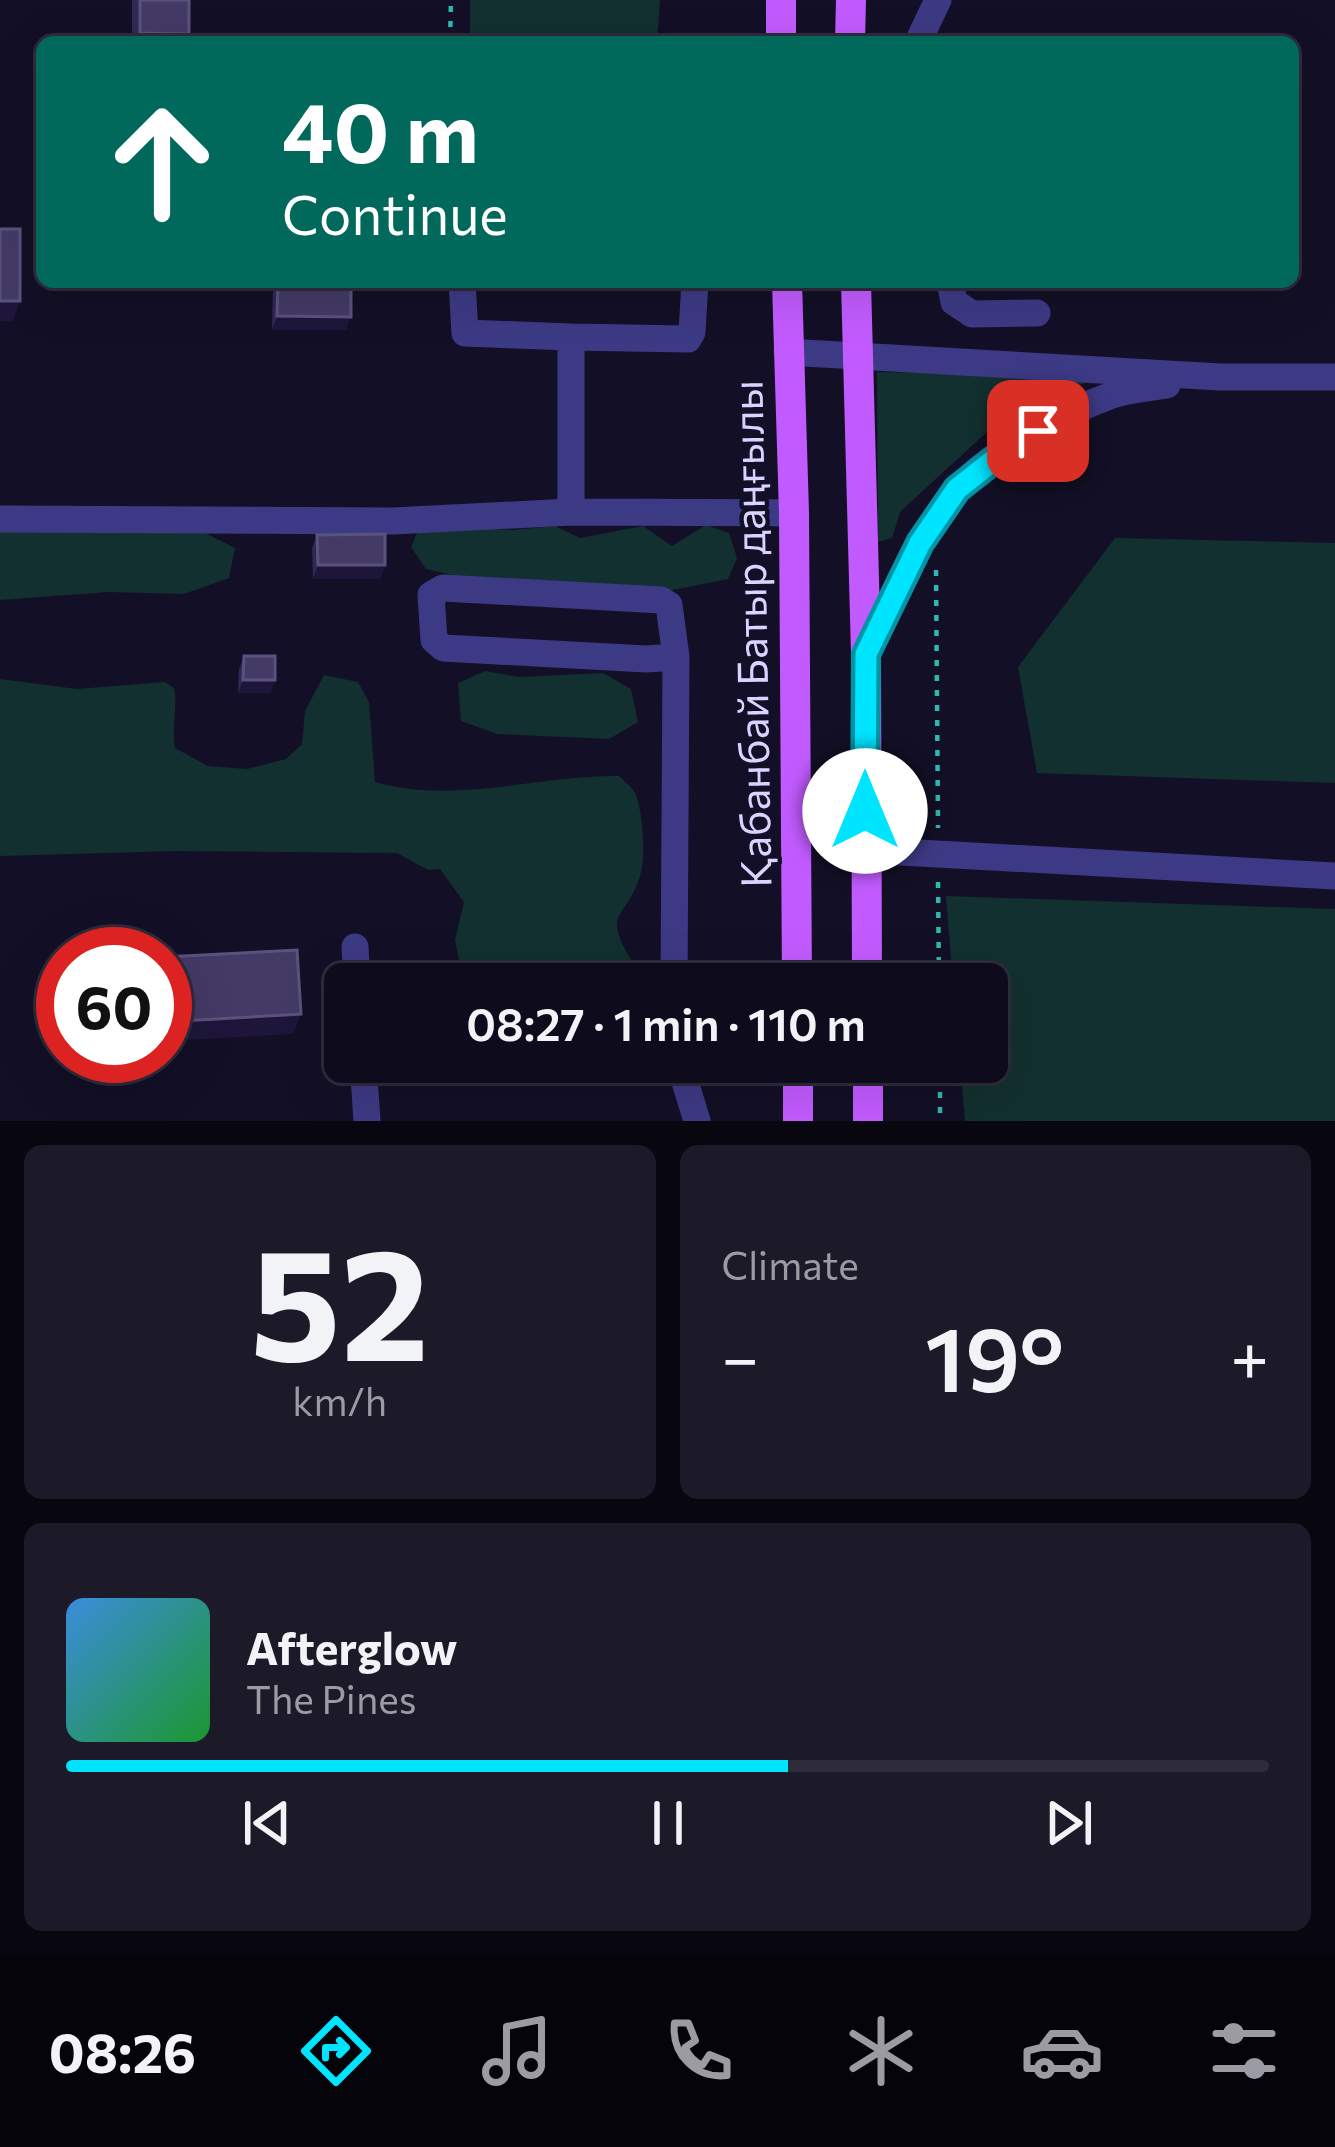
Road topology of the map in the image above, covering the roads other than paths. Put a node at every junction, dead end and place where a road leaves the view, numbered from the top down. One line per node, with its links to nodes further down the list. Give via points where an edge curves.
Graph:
1 (781, 0): 4 (main road)
2 (851, 0): 5 (main road)
3 (938, 0): 6 (lane)
4 (782, 36)
5 (850, 36)
6 (920, 36)
7 (462, 288): 13 (lane, via 465,333)
8 (695, 288): 13 (lane, via 688,339)
9 (787, 288): 14 (main road, Қабанбай Батыр даңғылы)
10 (856, 288): 15 (main road)
11 (952, 288): 12 (lane, via 972,314)
12 (1037, 313)
13 (571, 338): 18 (lane)
14 (787, 352): 15 (lane); 19 (main road, Қабанбай Батыр даңғылы)
15 (859, 355): 16 (lane); 21 (main road)
16 (1220, 376): 17 (lane); 21 (lane, via 1115,393 1014,444 957,489 920,543)
17 (1335, 377)
18 (571, 512): 19 (lane); 20 (lane)
19 (794, 513): 28 (main road, Қабанбай Батыр даңғылы)
20 (0, 519)
21 (866, 654): 23 (main road)
22 (676, 656): 22 (lane, via 674,615 662,600 442,588 430,595 434,640 443,648); 27 (lane)
23 (865, 850): 24 (lane); 29 (main road)
24 (1335, 876)
25 (355, 947): 26 (lane)
26 (356, 963)
27 (674, 963)
28 (797, 963)
29 (867, 963)
30 (364, 1083): 34 (lane)
31 (686, 1083): 35 (lane)
32 (798, 1083): 36 (main road)
33 (868, 1083): 37 (main road)
34 (367, 1121)
35 (698, 1121)
36 (798, 1121)
37 (868, 1121)

